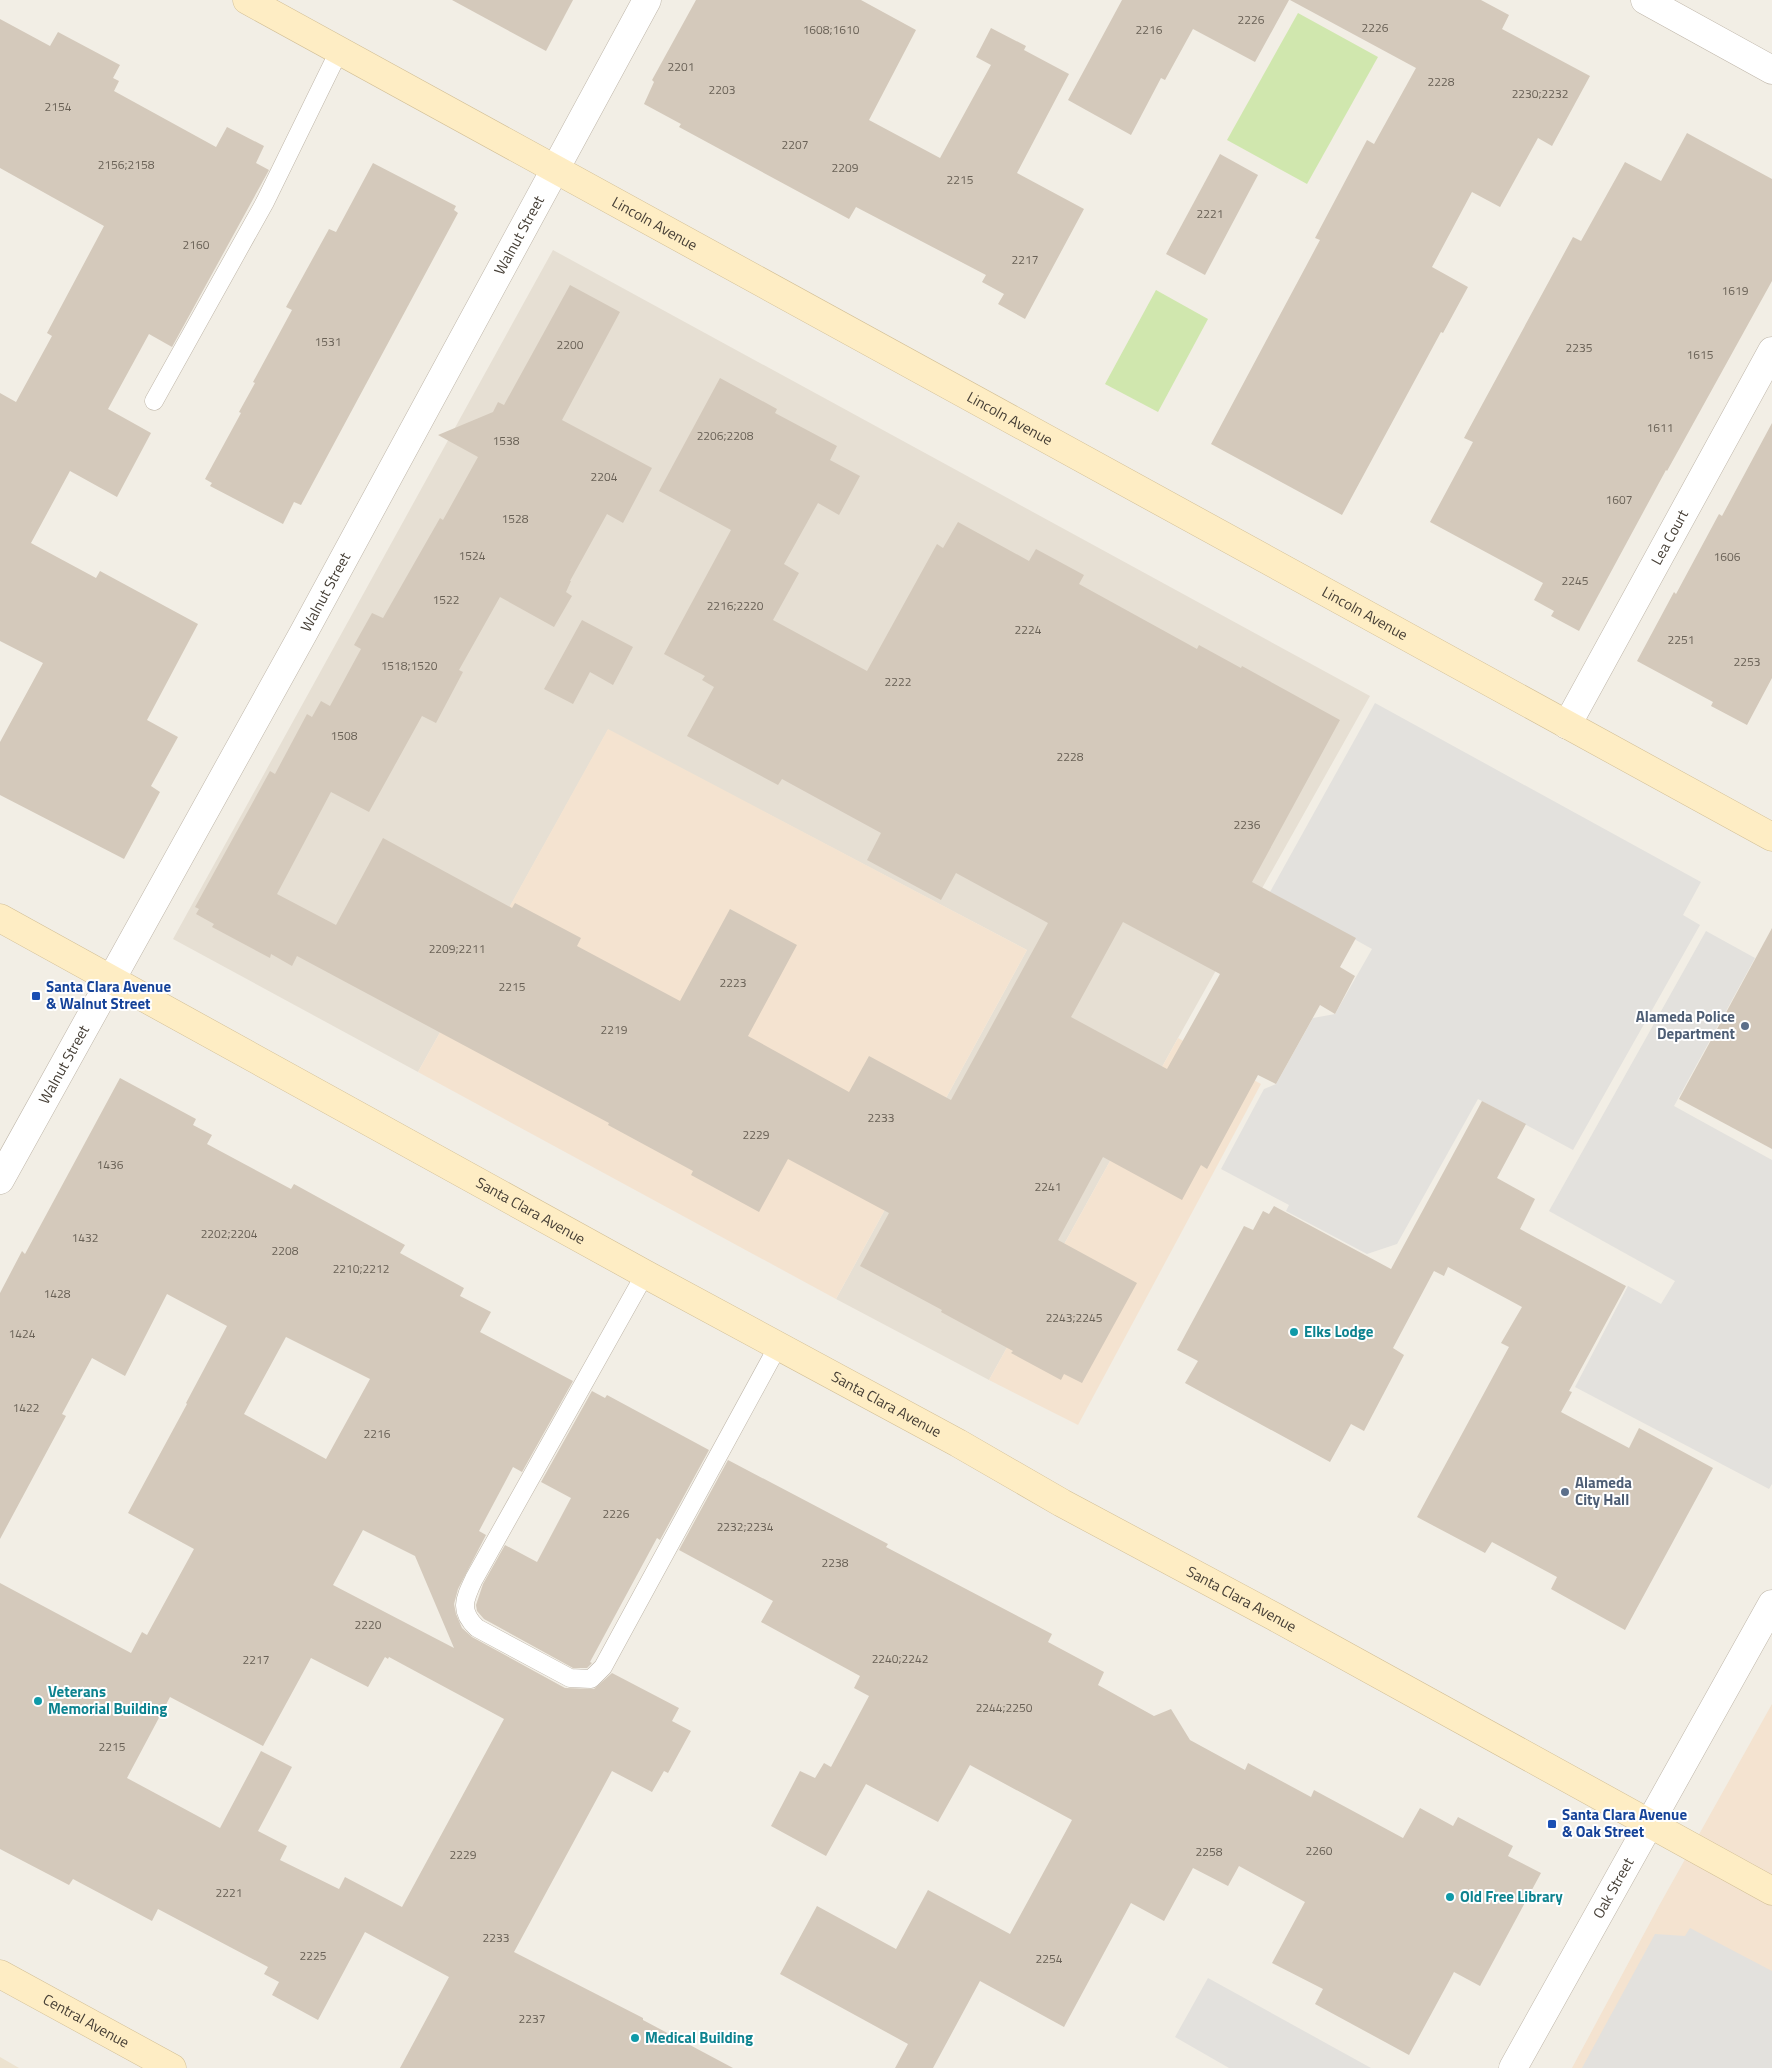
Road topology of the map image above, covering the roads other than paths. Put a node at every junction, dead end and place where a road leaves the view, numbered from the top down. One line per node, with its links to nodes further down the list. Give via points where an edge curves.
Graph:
1 (247, 0): 4 (street, Lincoln Avenue)
2 (647, 0): 6 (street, Walnut Street)
3 (1645, 0): 5 (street)
4 (339, 51): 6 (street, Lincoln Avenue); 8 (lane, via 265,202)
5 (1772, 70)
6 (555, 169): 9 (street, Lincoln Avenue); 12 (street, Walnut Street, via 304,632)
7 (1772, 350): 9 (street, Lea Court)
8 (154, 401)
9 (1567, 725): 10 (street, Lincoln Avenue)
10 (1772, 837)
11 (0, 918): 12 (street, Santa Clara Avenue)
12 (110, 978): 13 (street, Walnut Street); 14 (street, Santa Clara Avenue)
13 (0, 1180)
14 (645, 1274): 15 (street, Santa Clara Avenue); 15 (lane, via 468,1592 465,1605 467,1619 502,1642 570,1678 591,1679 603,1667)
15 (778, 1346): 17 (street, Santa Clara Avenue)
16 (1772, 1604): 17 (street, Oak Street)
17 (1650, 1824): 18 (street, Santa Clara Avenue); 21 (street, Oak Street)
18 (1772, 1891)
19 (0, 1974): 20 (street, Central Avenue)
20 (172, 2068)
21 (1513, 2068)

